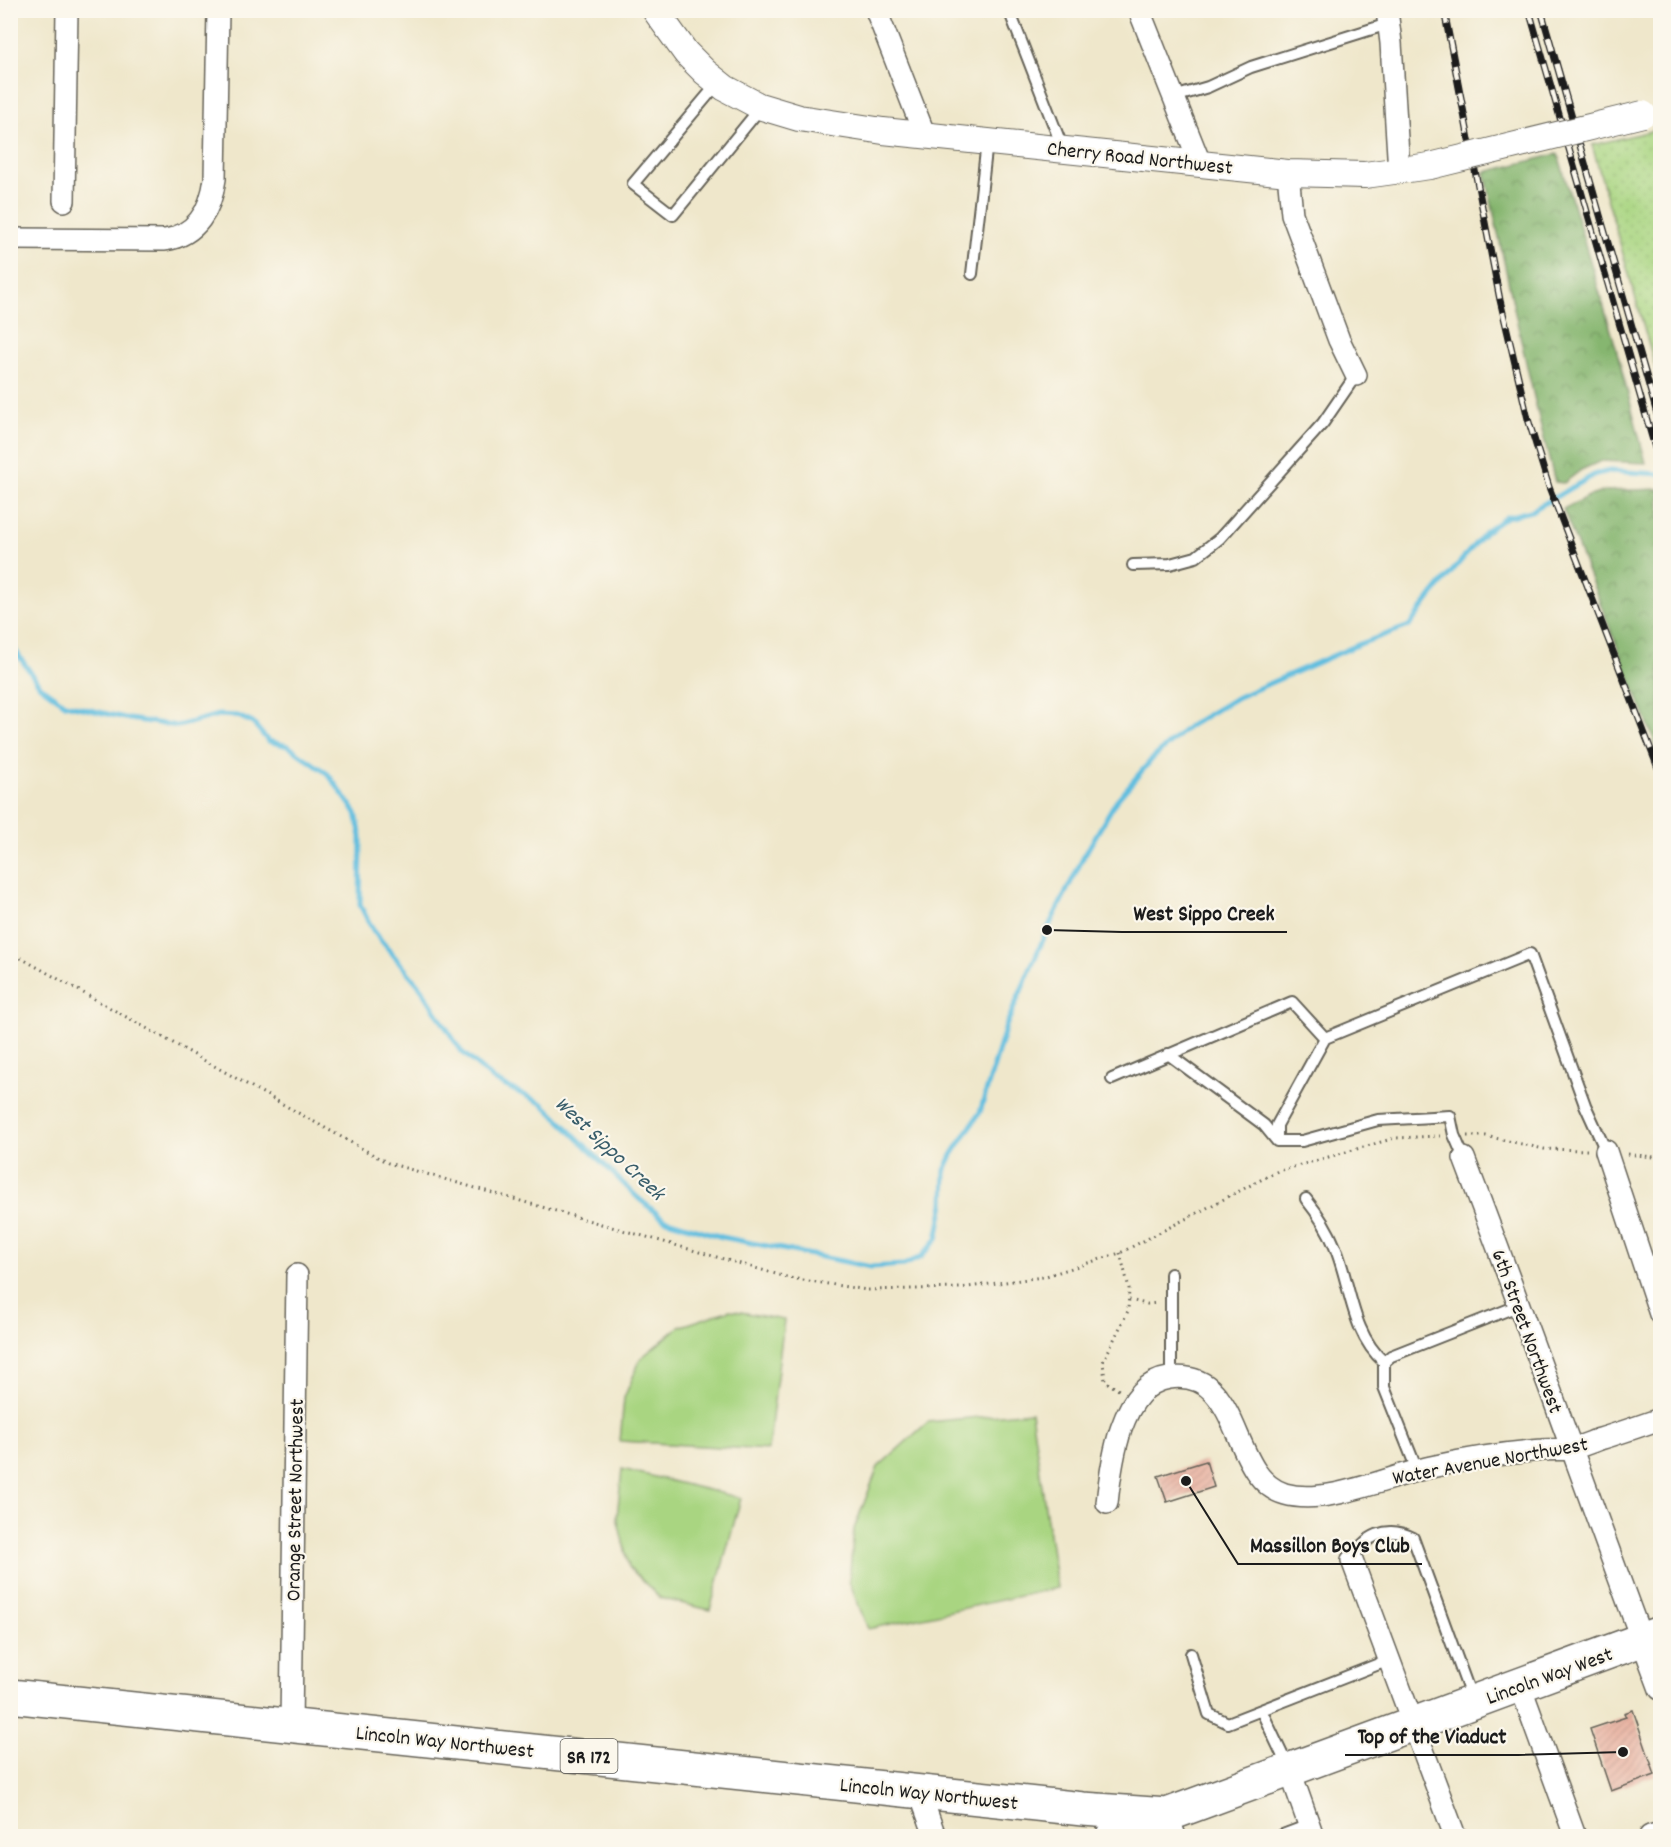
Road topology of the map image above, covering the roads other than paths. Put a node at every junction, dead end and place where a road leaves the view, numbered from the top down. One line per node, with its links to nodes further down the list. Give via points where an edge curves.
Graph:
1 (67, 10): 18 (street)
2 (218, 10): 19 (street, via 215,179 211,201 195,225 181,236 157,241)
3 (655, 10): 8 (street, Cherry Road Northwest, via 686,52)
4 (876, 10): 12 (street)
5 (1009, 10): 14 (lane)
6 (1139, 10): 9 (street)
7 (1387, 17): 9 (lane, via 1356,33); 16 (street)
8 (718, 82): 10 (street, Cherry Road Northwest); 10 (lane, via 633,184 673,215)
9 (1174, 97): 15 (street)
10 (762, 106): 12 (street, Cherry Road Northwest, via 799,118)
11 (1652, 111): 16 (street, Cherry Road Northwest, bridge)
12 (926, 135): 13 (street, Cherry Road Northwest)
13 (987, 142): 14 (street, Cherry Road Northwest); 20 (lane)
14 (1063, 149): 15 (street, Cherry Road Northwest)
15 (1200, 163): 17 (street, Cherry Road Northwest)
16 (1400, 171): 17 (street, Cherry Road Northwest, via 1365,175)
17 (1288, 173): 21 (street, via 1292,214)
18 (64, 201)
19 (10, 239)
20 (972, 274)
21 (1356, 375): 22 (lane, via 1323,423 1220,538 1196,557 1170,564)
22 (1133, 565)
23 (1325, 1038): 24 (lane, via 1292,1002); 26 (lane, via 1277,1125); 27 (lane, via 1530,954 1585,1105)
24 (1168, 1054): 25 (lane); 26 (lane, via 1264,1125)
25 (1112, 1079)
26 (1277, 1141): 28 (lane, via 1302,1141 1378,1120 1450,1116)
27 (1606, 1151): 33 (street)
28 (1464, 1158): 32 (street, 6th Street Northwest)
29 (1306, 1199): 34 (lane, via 1335,1246 1367,1342)
30 (1171, 1274): 35 (lane)
31 (297, 1275): 49 (street, Orange Street Northwest)
32 (1520, 1305): 34 (lane, via 1390,1356); 37 (street, 6th Street Northwest)
33 (1660, 1314)
34 (1384, 1362): 38 (lane, via 1384,1387)
35 (1171, 1378): 38 (street, Water Avenue Northwest, via 1197,1381 1216,1395 1259,1478 1285,1494 1317,1497); 39 (street, via 1157,1381 1136,1401 1116,1442)
36 (1660, 1419): 37 (street, Water Avenue Northwest)
37 (1571, 1449): 38 (street, Water Avenue Northwest); 41 (street, 6th Street Northwest)
38 (1417, 1470)
39 (1107, 1503)
40 (1352, 1560): 43 (street); 47 (lane, via 1362,1544 1378,1534 1394,1532 1413,1538)
41 (1651, 1637): 44 (main road, Lincoln Way West / SR 172); 45 (street, 6th Street Northwest)
42 (1191, 1654): 48 (lane, via 1209,1714 1228,1723)
43 (1389, 1660): 48 (lane); 50 (street)
44 (1520, 1685): 47 (main road, Lincoln Way West / SR 172); 60 (street)
45 (1660, 1689)
46 (10, 1696): 49 (main road, Lincoln Way Northwest / SR 172)
47 (1474, 1703): 50 (main road, Lincoln Way West / SR 172)
48 (1262, 1710): 51 (lane)
49 (291, 1725): 52 (main road, Lincoln Way Northwest / SR 172)
50 (1414, 1725): 51 (main road, Lincoln Way West / SR 172); 59 (street)
51 (1290, 1771): 53 (main road, Lincoln Way West / SR 172); 54 (street)
52 (919, 1791): 53 (main road, Lincoln Way Northwest / SR 172, via 1083,1809); 56 (street)
53 (1171, 1826): 57 (main road)
54 (1311, 1831): 58 (lane)
55 (1660, 1833): 61 (street)
56 (935, 1836)
57 (1112, 1836)
58 (1280, 1836)
59 (1455, 1836)
60 (1575, 1836)
61 (1650, 1836)

